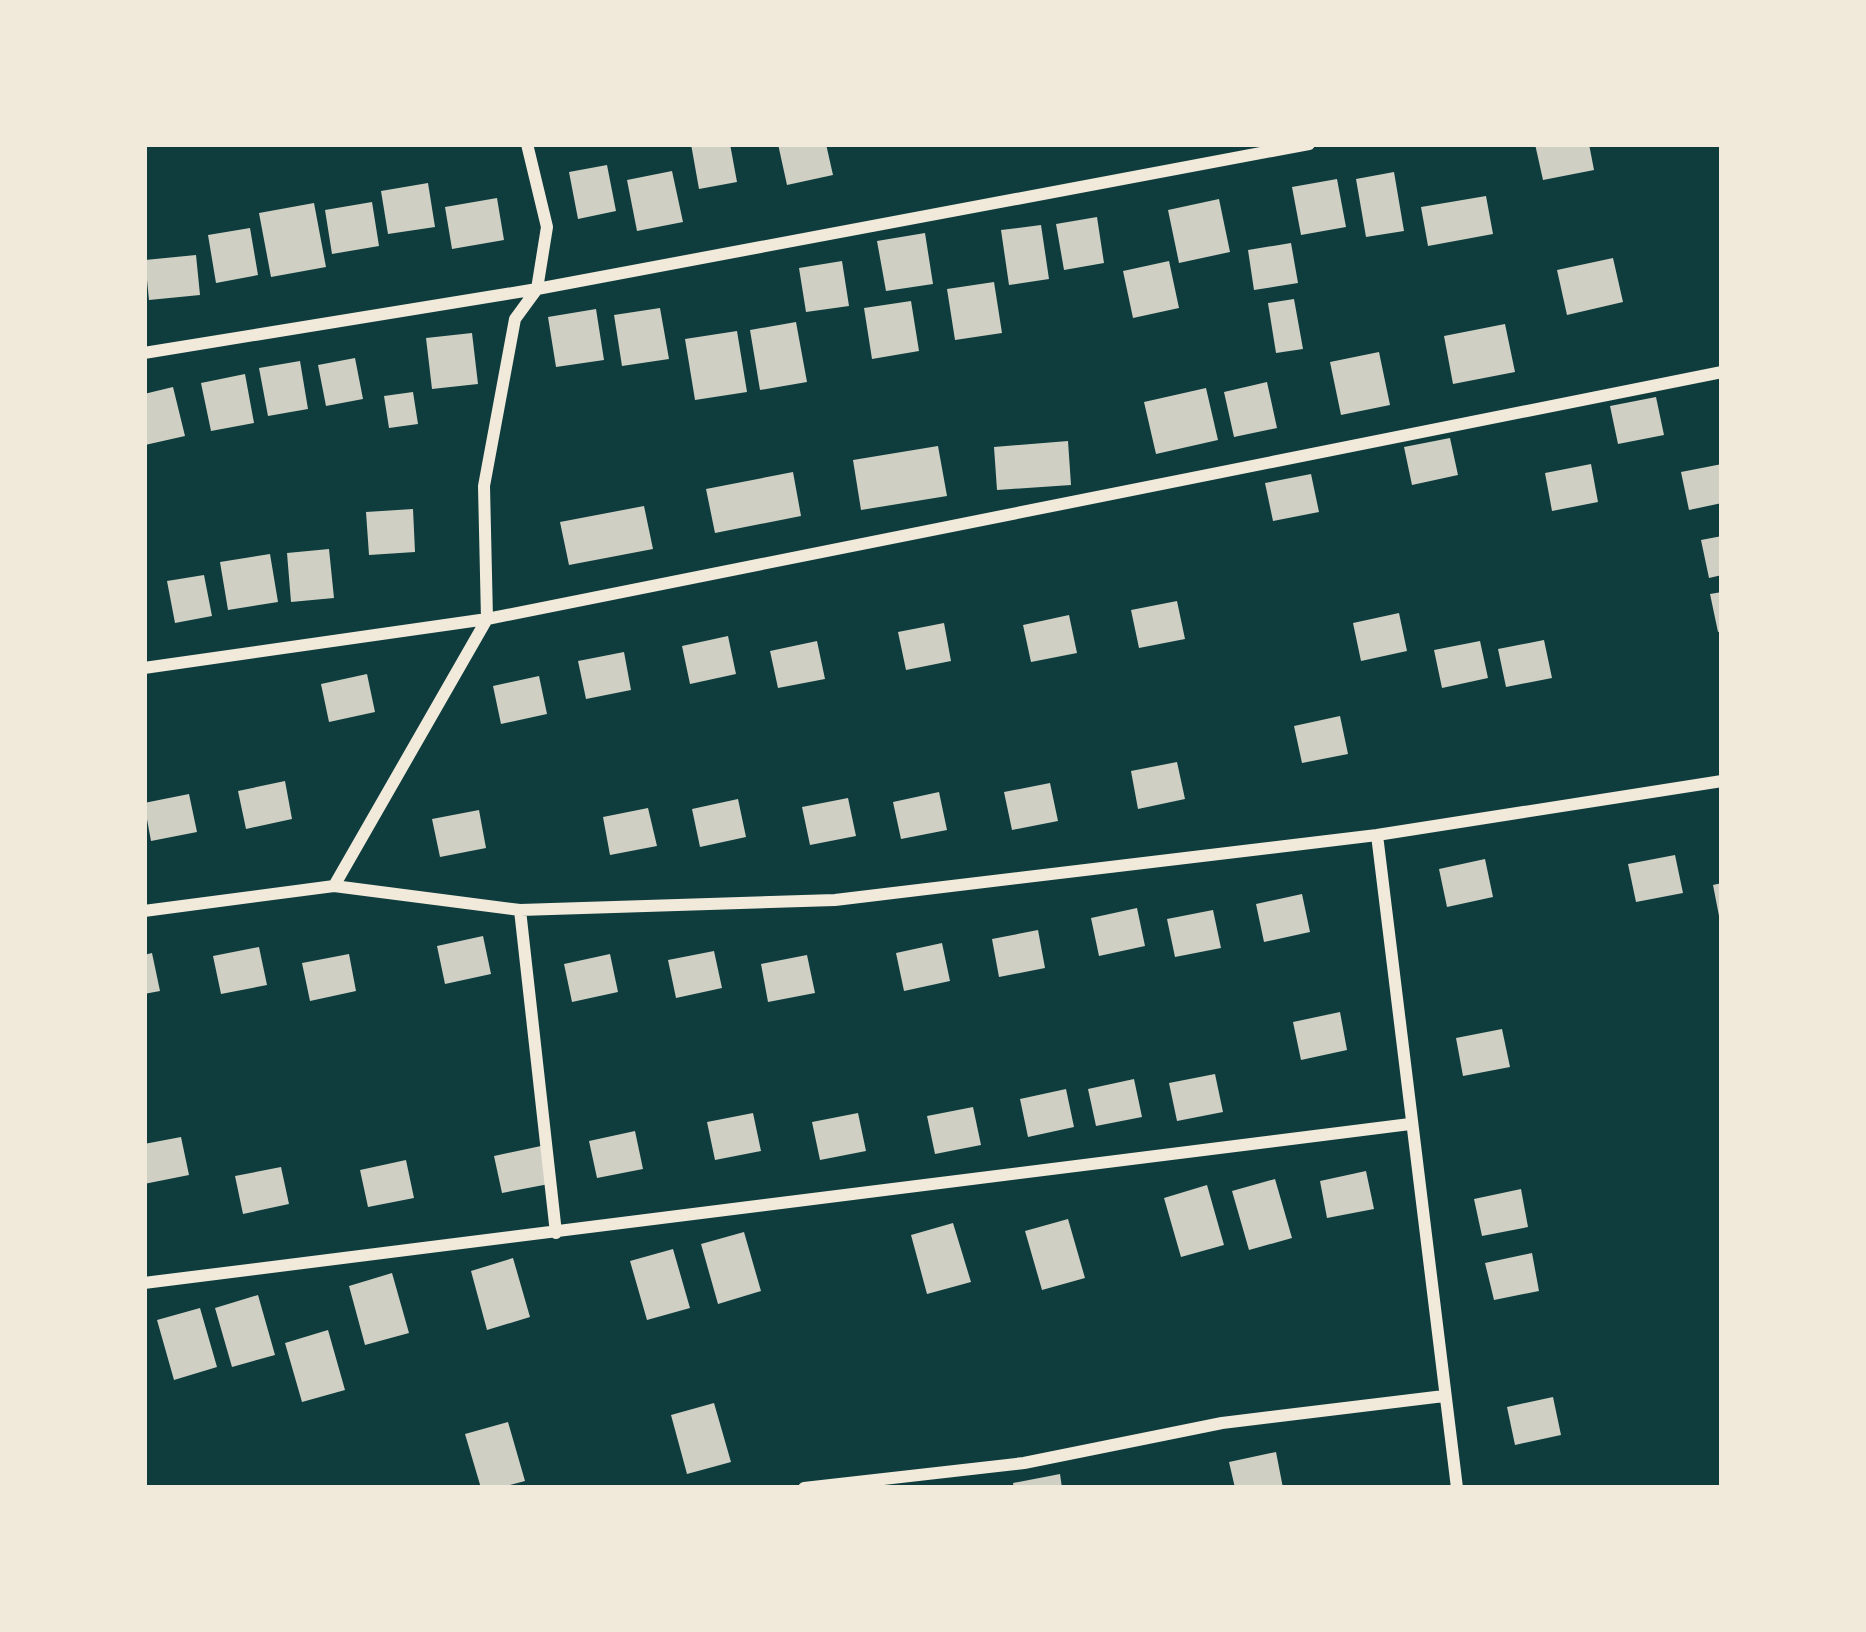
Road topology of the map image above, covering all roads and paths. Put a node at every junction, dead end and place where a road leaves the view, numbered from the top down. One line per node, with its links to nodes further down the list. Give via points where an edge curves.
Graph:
1 (527, 144): 3 (street, via 547,227)
2 (1309, 144): 3 (street)
3 (537, 289): 4 (street); 6 (street, via 515,319 484,486)
4 (144, 353)
5 (1722, 371): 6 (street)
6 (487, 619): 7 (street); 10 (street)
7 (144, 668)
8 (1722, 781): 9 (street)
9 (1377, 835): 11 (street, via 835,900); 13 (street)
10 (334, 886): 11 (street); 12 (street)
11 (520, 910): 14 (street)
12 (144, 911)
13 (1410, 1124): 14 (street); 16 (street)
14 (556, 1233): 15 (street)
15 (144, 1283)
16 (1444, 1396): 17 (street, via 1222,1423 1024,1463); 18 (street)
17 (804, 1488)
18 (1457, 1488)

